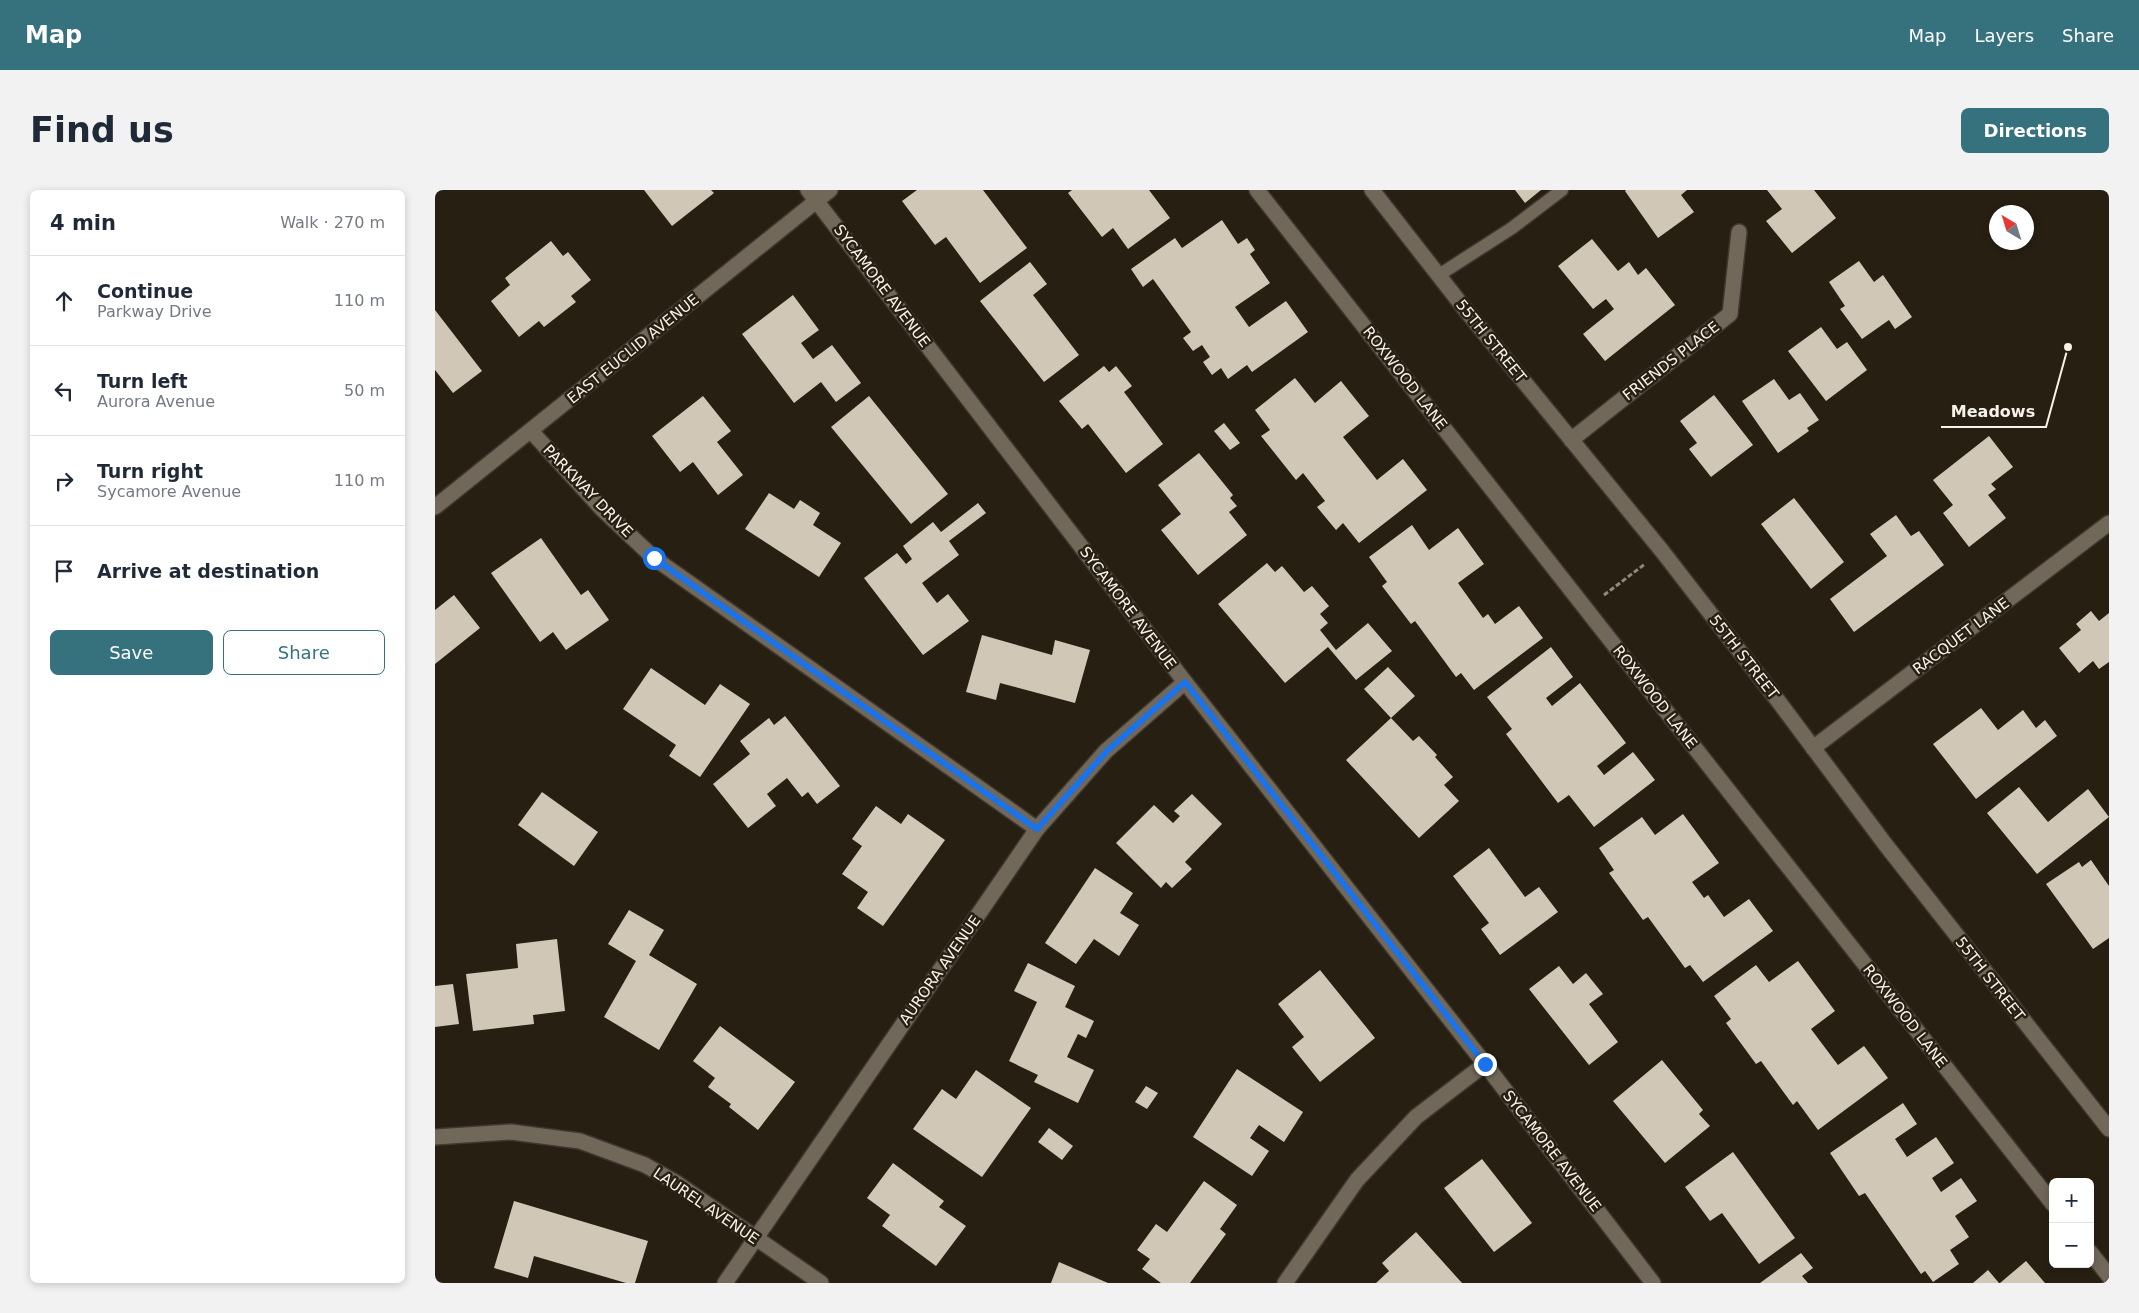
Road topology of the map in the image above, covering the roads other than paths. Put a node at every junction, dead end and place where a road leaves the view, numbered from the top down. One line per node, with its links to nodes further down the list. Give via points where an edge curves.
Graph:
1 (829, 190): 5 (street, EAST EUCLID AVENUE)
2 (1257, 190): 18 (street, ROXWOOD LANE)
3 (1372, 190): 7 (street, 55TH STREET)
4 (1561, 190): 7 (lane, via 1512,228)
5 (812, 195): 8 (street, EAST EUCLID AVENUE); 12 (street, SYCAMORE AVENUE)
6 (1739, 232): 9 (street, FRIENDS PLACE, via 1730,314)
7 (1439, 275): 9 (street, 55TH STREET)
8 (531, 431): 10 (street, EAST EUCLID AVENUE); 14 (street, PARKWAY DRIVE, via 602,509 654,558)
9 (1571, 440): 13 (street, 55TH STREET)
10 (435, 507)
11 (2109, 523): 13 (street, RACQUET LANE)
12 (1185, 682): 14 (street, AURORA AVENUE, via 1107,751); 15 (street, SYCAMORE AVENUE)
13 (1813, 748): 16 (street, 55TH STREET)
14 (1037, 829): 19 (street, AURORA AVENUE)
15 (1485, 1064): 24 (street, via 1416,1117 1357,1180); 25 (street, SYCAMORE AVENUE)
16 (2109, 1130)
17 (435, 1137): 19 (street, LAUREL AVENUE, via 511,1132 580,1141 645,1165)
18 (2049, 1199)
19 (755, 1238): 22 (street, AURORA AVENUE); 23 (street, LAUREL AVENUE)
20 (2094, 1257): 21 (street)
21 (2109, 1276)
22 (725, 1283)
23 (821, 1283)
24 (1285, 1283)
25 (1653, 1283)

